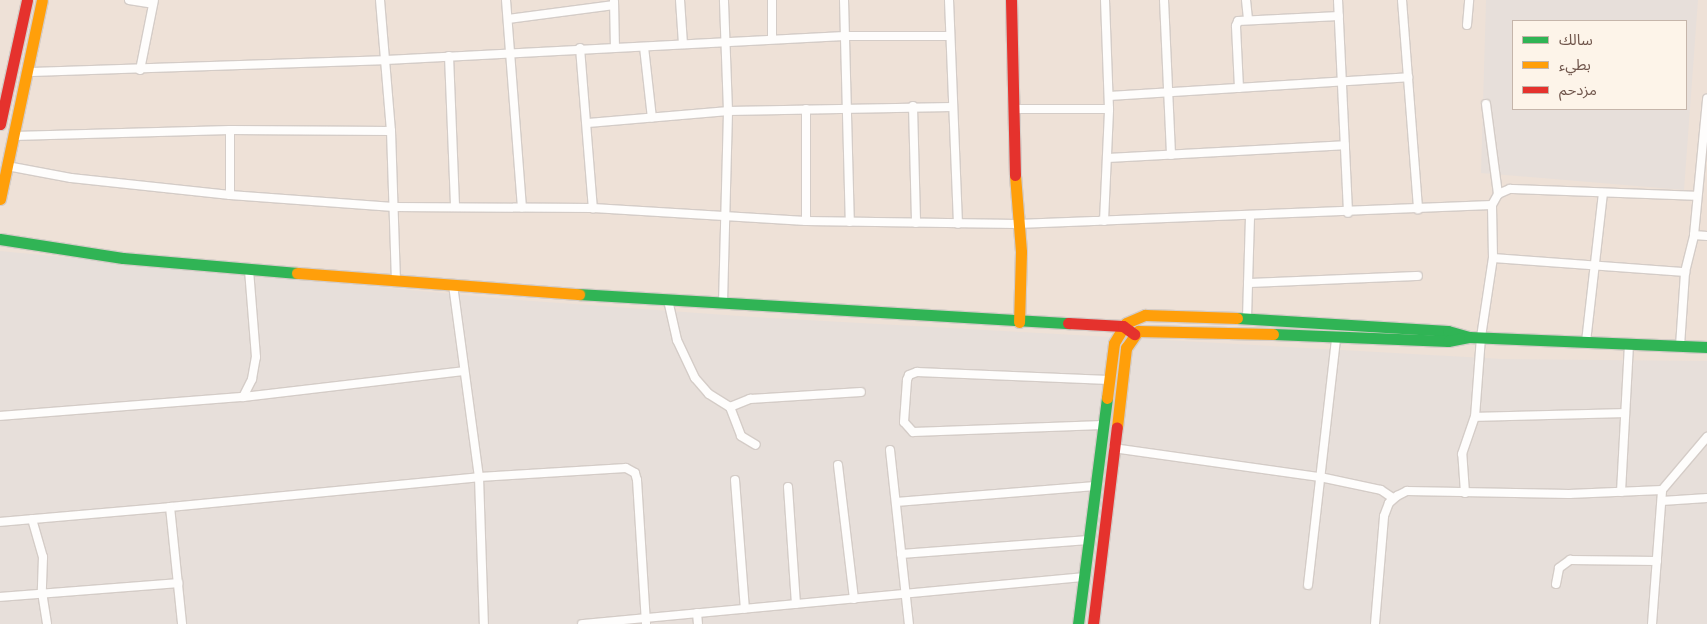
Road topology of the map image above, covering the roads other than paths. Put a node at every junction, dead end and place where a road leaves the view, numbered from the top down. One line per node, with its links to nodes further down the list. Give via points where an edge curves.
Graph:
1 (27, 0): 43 (main road)
2 (42, 0): 36 (main road)
3 (129, 0): 18 (street)
4 (380, 0): 34 (street)
5 (506, 0): 21 (street)
6 (680, 0): 28 (street)
7 (724, 0): 27 (street)
8 (772, 0): 26 (street)
9 (844, 0): 24 (street)
10 (949, 0): 25 (street)
11 (1011, 0): 51 (main road)
12 (1106, 0): 41 (street)
13 (1164, 0): 40 (street)
14 (1246, 0): 22 (street)
15 (1338, 0): 20 (street)
16 (1402, 0): 37 (street)
17 (1469, 0): 23 (street)
18 (153, 2): 35 (street)
19 (614, 2): 21 (street); 29 (street)
20 (1339, 16): 22 (street); 38 (street)
21 (508, 19): 32 (street)
22 (1248, 20): 39 (street, via 1238,20 1236,24)
23 (1467, 25)
24 (844, 36): 25 (street); 26 (street); 48 (street)
25 (950, 36): 47 (street)
26 (772, 39): 27 (street)
27 (725, 41): 28 (street); 52 (street)
28 (683, 44): 30 (street)
29 (615, 47): 30 (street); 31 (street)
30 (644, 47): 53 (street)
31 (580, 48): 32 (street); 54 (street)
32 (512, 52): 33 (street); 72 (street)
33 (449, 56): 34 (street); 71 (street)
34 (386, 60): 35 (street); 57 (street)
35 (140, 70): 36 (street)
36 (28, 72): 46 (main road)
37 (1408, 77): 38 (street); 74 (street)
38 (1344, 81): 39 (street); 59 (street)
39 (1239, 88): 40 (street)
40 (1167, 93): 41 (street); 61 (street)
41 (1109, 96): 49 (street)
42 (1707, 99): 60 (street)
43 (5, 104): 46 (main road); 55 (main road)
44 (1486, 104): 65 (street)
45 (913, 106): 47 (street); 48 (street); 81 (street)
46 (20, 107): 58 (main road)
47 (952, 107): 82 (street)
48 (846, 108): 50 (street); 80 (street)
49 (1109, 108): 51 (street); 62 (street)
50 (806, 109): 52 (street); 78 (street)
51 (1014, 109): 83 (main road)
52 (728, 111): 53 (street); 77 (street)
53 (652, 118): 54 (street)
54 (588, 123): 73 (street)
55 (0, 124)
56 (230, 130): 57 (street); 58 (street); 66 (street)
57 (391, 131): 70 (street)
58 (14, 136): 63 (main road)
59 (1345, 145): 61 (street); 75 (street)
60 (1704, 150): 67 (street)
61 (1171, 155): 62 (street)
62 (1107, 158): 79 (street)
63 (8, 166): 66 (street, via 71,178); 68 (main road)
64 (1603, 192): 65 (street, via 1510,189); 67 (street); 88 (street)
65 (1498, 194): 69 (street)
66 (230, 195): 70 (street)
67 (1697, 196): 84 (street)
68 (0, 199)
69 (1492, 205): 74 (street); 87 (street)
70 (394, 207): 71 (street); 92 (street)
71 (455, 207): 72 (street)
72 (522, 208): 73 (street)
73 (593, 208): 77 (street)
74 (1418, 209): 75 (street)
75 (1348, 213): 76 (street)
76 (1250, 216): 79 (street); 93 (street)
77 (728, 217): 78 (street); 96 (street)
78 (806, 221): 80 (street)
79 (1104, 221): 83 (street)
80 (850, 222): 81 (street)
81 (916, 223): 82 (street)
82 (958, 224): 83 (street)
83 (1017, 224): 98 (main road, via 1021,252)
84 (1694, 235): 85 (street); 90 (street)
85 (1707, 236)
86 (0, 238): 89 (main road, via 123,258)
87 (1493, 258): 88 (street); 102 (street)
88 (1595, 266): 90 (street); 104 (street)
89 (249, 270): 92 (main road); 111 (street, via 256,357 252,379)
90 (1685, 272): 106 (street)
91 (1418, 276): 93 (street)
92 (396, 282): 94 (main road)
93 (1248, 282): 97 (street)
94 (453, 285): 95 (main road); 108 (street)
95 (668, 300): 96 (main road); 112 (street, via 677,340 692,374 709,394)
96 (723, 303): 98 (main road)
97 (1247, 318): 99 (main road, via 1145,315); 101 (main road, via 1448,331)
98 (1019, 322): 99 (main road)
99 (1123, 326): 100 (main road); 109 (main road, via 1114,342)
100 (1134, 334): 103 (main road, via 1151,328); 119 (main road, via 1126,348)
101 (1469, 337): 102 (main road); 103 (main road, via 1448,341)
102 (1481, 337): 104 (main road); 115 (street)
103 (1336, 338): 123 (street)
104 (1586, 342): 105 (main road)
105 (1629, 344): 106 (main road); 113 (street)
106 (1680, 346): 107 (main road)
107 (1707, 347)
108 (463, 371): 111 (street); 122 (street)
109 (1109, 380): 116 (main road); 116 (street, via 917,372 909,375 907,380 904,422 913,432)
110 (861, 392): 112 (street, via 750,399)
111 (243, 396): 114 (street)
112 (730, 407): 118 (street, via 741,436)
113 (1623, 413): 115 (street); 128 (street)
114 (0, 416)
115 (1475, 417): 129 (street, via 1462,454)
116 (1103, 425): 125 (main road)
117 (1707, 438): 127 (street)
118 (756, 445)
119 (1114, 448): 123 (street); 160 (main road)
120 (890, 450): 133 (street)
121 (838, 465): 147 (street)
122 (479, 477): 134 (street); 151 (street, via 622,468 632,471 637,480); 154 (street)
123 (1320, 477): 130 (street, via 1381,490); 143 (street)
124 (735, 480): 149 (street)
125 (1095, 486): 133 (street); 137 (main road)
126 (788, 487): 148 (street)
127 (1662, 490): 128 (street); 132 (street)
128 (1621, 492): 129 (street)
129 (1465, 493): 130 (street, via 1407,491)
130 (1393, 498): 161 (street, via 1384,516)
131 (1707, 498): 132 (street)
132 (1662, 501): 139 (street)
133 (896, 502): 138 (street)
134 (170, 507): 135 (street); 141 (street)
135 (32, 519): 136 (street); 144 (street, via 43,556)
136 (0, 522)
137 (1088, 540): 138 (street); 140 (main road)
138 (901, 554): 145 (street)
139 (1657, 561): 142 (street, via 1570,560 1559,568); 162 (street)
140 (1084, 577): 145 (street); 159 (main road)
141 (178, 583): 144 (street); 153 (street)
142 (1556, 584)
143 (1308, 585)
144 (42, 592): 146 (street); 152 (street)
145 (906, 594): 147 (street); 158 (street)
146 (0, 597)
147 (854, 599): 148 (street)
148 (796, 604): 149 (street)
149 (745, 609): 150 (street)
150 (697, 613): 151 (street); 157 (street)
151 (645, 621): 156 (street)
152 (47, 624)
153 (182, 624)
154 (484, 624)
155 (582, 624): 156 (street)
156 (592, 624)
157 (698, 624)
158 (909, 624)
159 (1078, 624)
160 (1093, 624)
161 (1375, 624)
162 (1652, 624)

